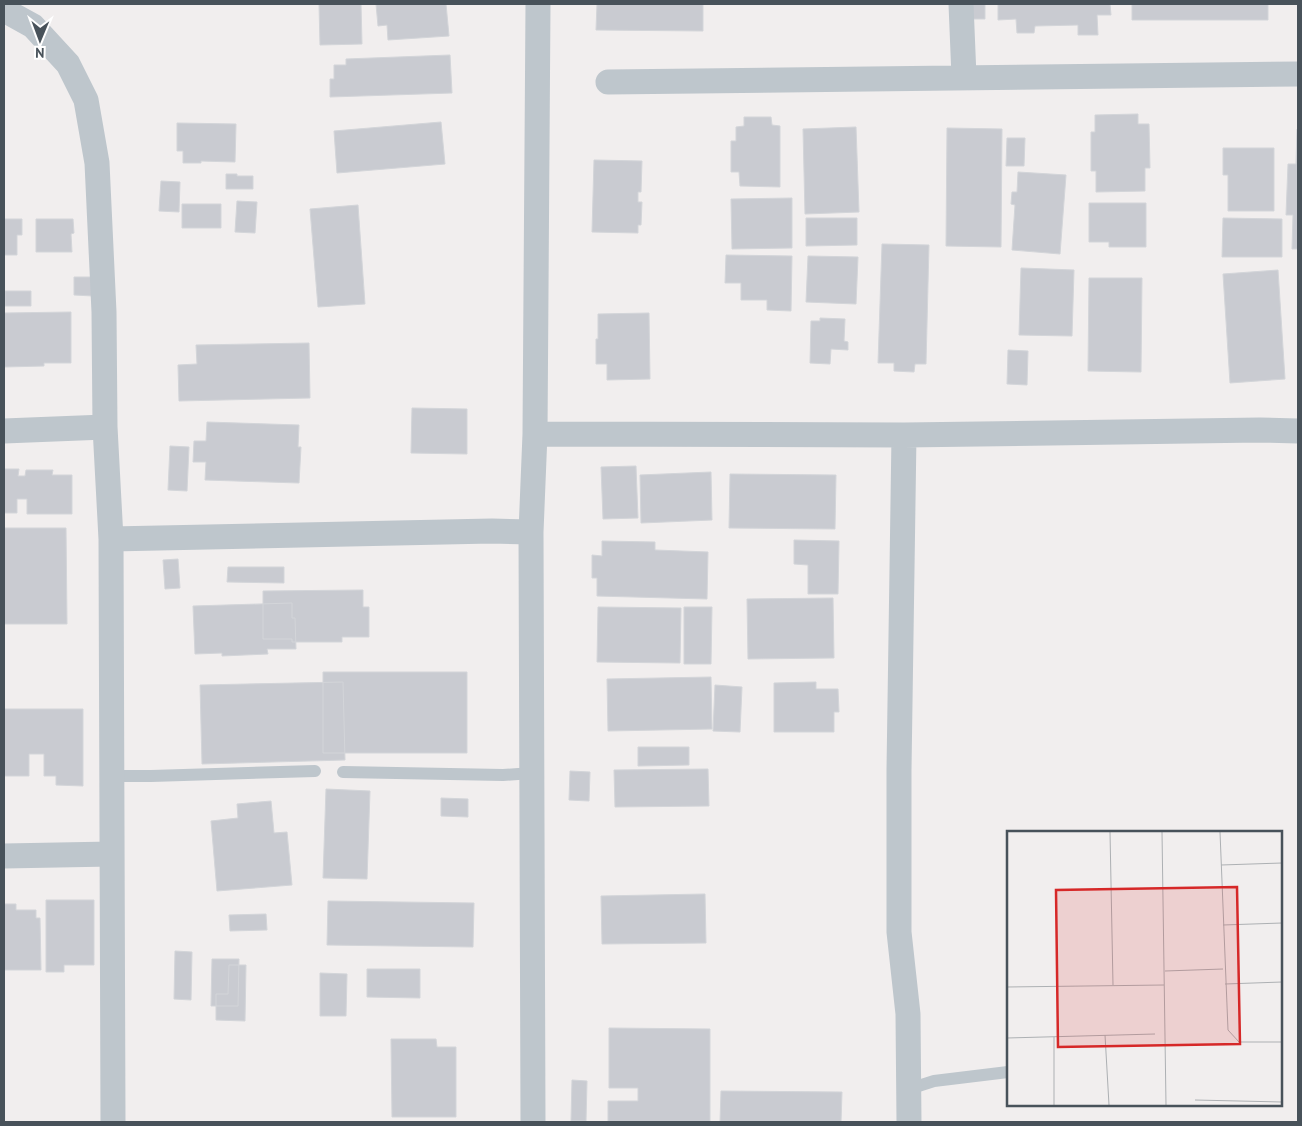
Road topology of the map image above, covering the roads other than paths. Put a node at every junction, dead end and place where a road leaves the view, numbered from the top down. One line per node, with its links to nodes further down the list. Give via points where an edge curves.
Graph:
1 (538, 4): 10 (street)
2 (961, 4): 5 (street)
3 (6, 8): 7 (street, via 33,26 68,64 86,100 97,163)
4 (1298, 74): 5 (street)
5 (964, 77): 6 (street)
6 (608, 82)
7 (105, 427): 8 (street); 13 (street)
8 (4, 430)
9 (1298, 431): 11 (street)
10 (535, 434): 11 (street); 12 (street)
11 (904, 435): 21 (street, via 899,923 908,1014)
12 (531, 532): 13 (street); 16 (street)
13 (110, 539): 17 (street)
14 (315, 771): 17 (lane)
15 (343, 772): 16 (lane)
16 (532, 773): 23 (street)
17 (112, 776): 18 (street)
18 (112, 854): 19 (street); 22 (street)
19 (4, 856)
20 (1007, 1072): 21 (lane, via 934,1081)
21 (909, 1089): 24 (street)
22 (113, 1122)
23 (533, 1122)
24 (909, 1122)

